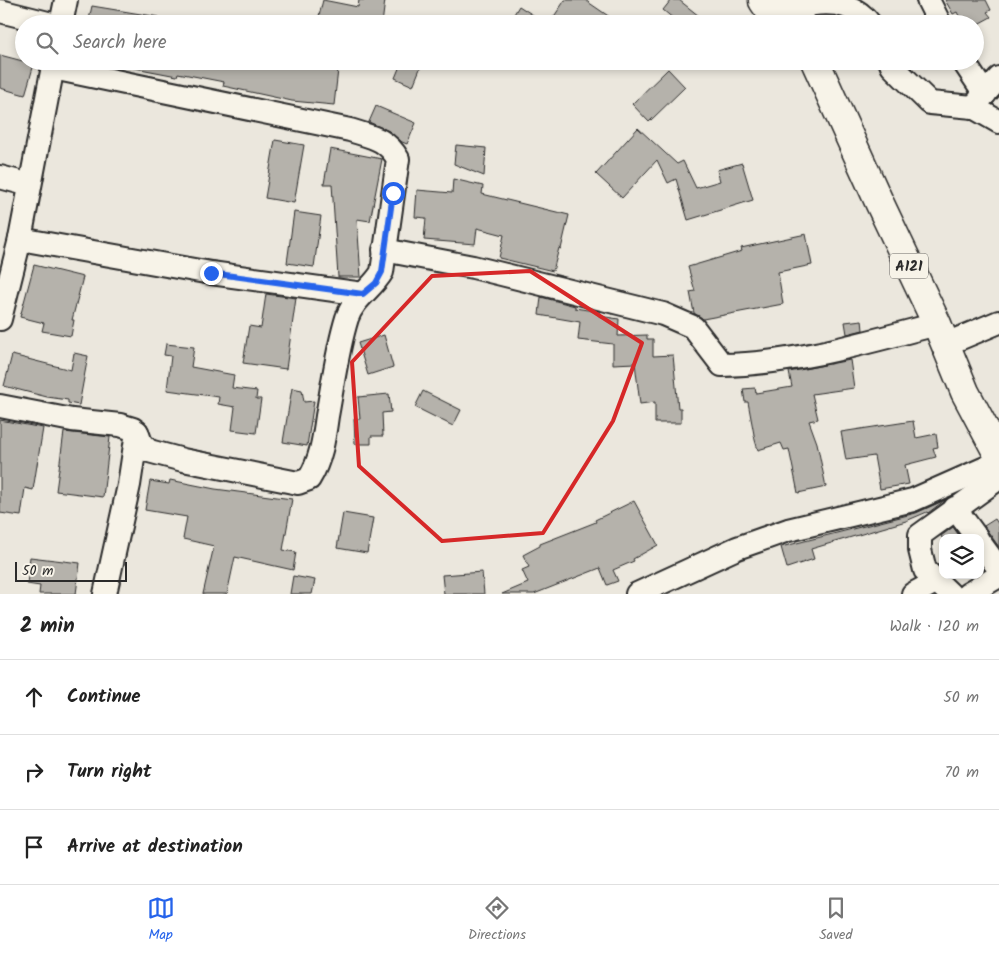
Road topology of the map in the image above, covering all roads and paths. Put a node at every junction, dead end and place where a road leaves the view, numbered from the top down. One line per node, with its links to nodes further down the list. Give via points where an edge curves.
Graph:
1 (66, 0): 7 (street)
2 (763, 0): 5 (main road)
3 (928, 0): 9 (street)
4 (0, 10): 6 (street)
5 (791, 14): 8 (street, via 825,0 842,1)
6 (19, 15)
7 (63, 15)
8 (865, 15)
9 (936, 15)
10 (53, 70): 18 (street)
11 (77, 70): 20 (street, via 350,130 381,140 398,159)
12 (816, 70): 25 (main road, A121)
13 (896, 70): 15 (street, via 930,103)
14 (969, 70): 15 (street)
15 (986, 93): 16 (street)
16 (999, 122)
17 (0, 177): 18 (street)
18 (30, 185): 19 (street)
19 (20, 239): 21 (street); 22 (street, via 211,273)
20 (384, 250): 22 (street, via 382,272 376,283); 25 (street, via 473,267 663,314 693,327 722,365 750,365)
21 (6, 268): 23 (street)
22 (363, 294): 27 (street, via 348,317 322,447 309,479 298,483 149,452)
23 (0, 320)
24 (999, 322): 25 (street)
25 (941, 335): 28 (main road, A121, via 965,392)
26 (0, 406): 27 (street, via 72,420 120,425)
27 (137, 432): 37 (street)
28 (999, 456)
29 (999, 462): 38 (street, via 913,500 788,530 738,548)
30 (999, 478): 31 (street)
31 (955, 508): 32 (street); 36 (street, via 920,535 925,570)
32 (973, 534)
33 (984, 548): 34 (street)
34 (999, 569)
35 (999, 576): 40 (street)
36 (943, 587): 39 (street)
37 (105, 594)
38 (638, 594)
39 (913, 594)
40 (968, 594)

